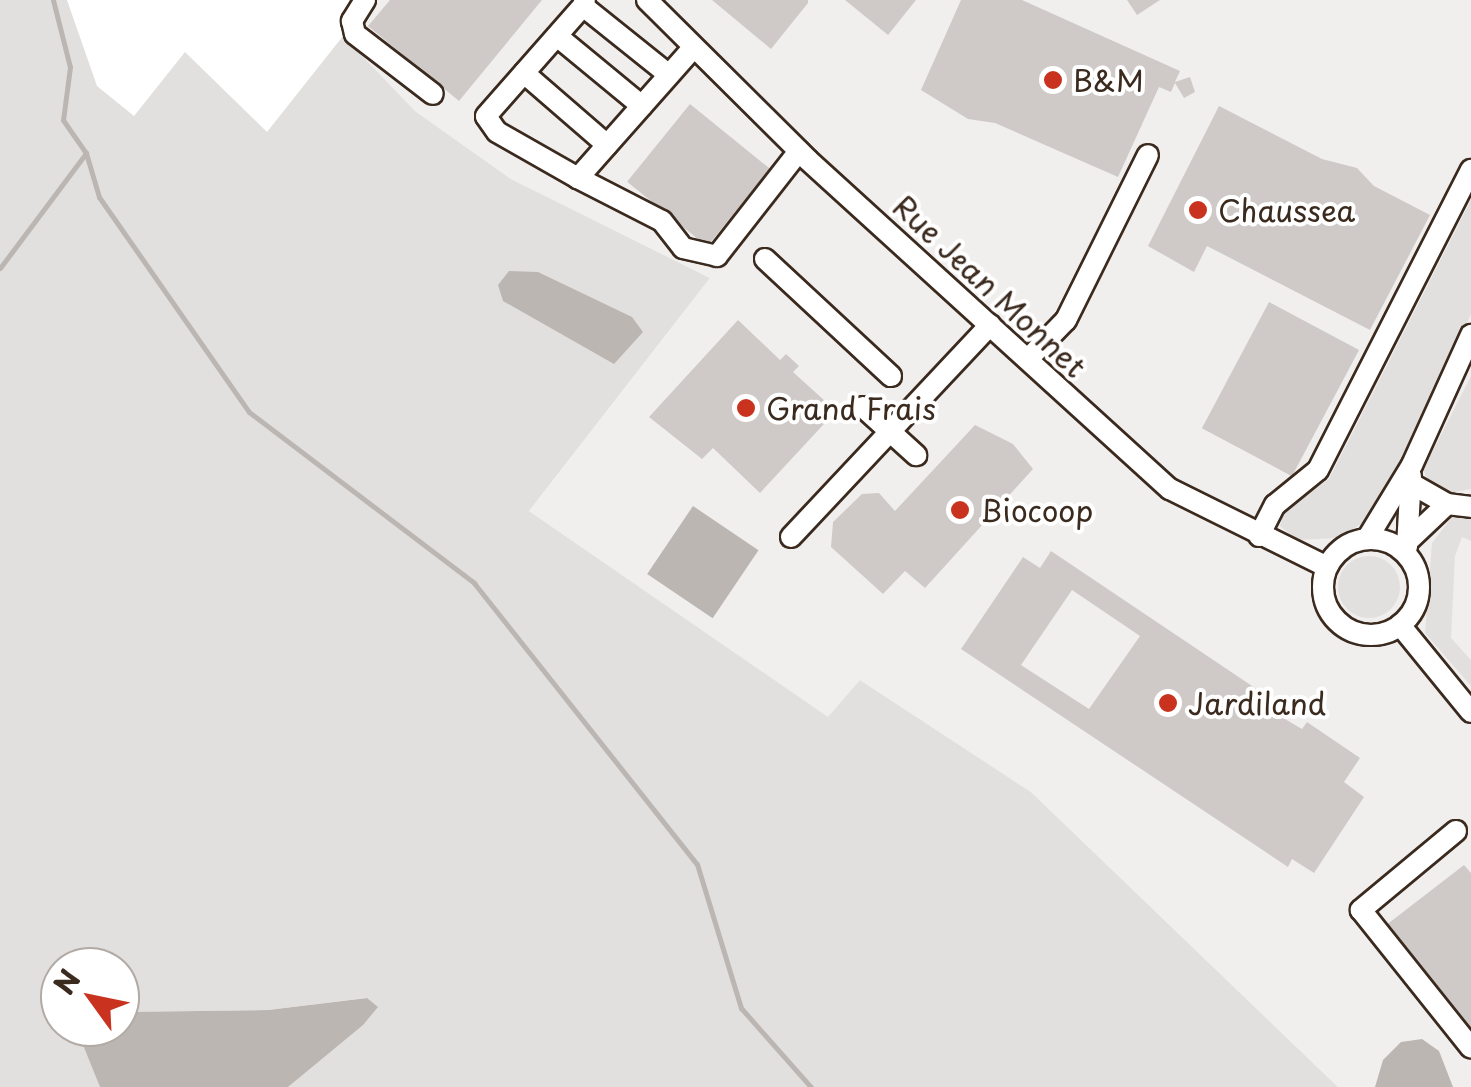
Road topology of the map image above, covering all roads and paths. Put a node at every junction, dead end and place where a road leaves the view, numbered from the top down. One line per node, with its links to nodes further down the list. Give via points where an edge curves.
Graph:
1 (364, 0): 8 (street, via 352,21 355,34)
2 (647, 0): 5 (street, Rue Jean Monnet)
3 (584, 3): 4 (street); 7 (street)
4 (557, 36): 6 (street); 9 (street)
5 (693, 48): 7 (street); 11 (street, Rue Jean Monnet)
6 (524, 73): 10 (street); 14 (street, via 486,116 497,132)
7 (670, 75): 9 (street)
8 (433, 94)
9 (642, 106): 10 (street)
10 (607, 146): 14 (street)
11 (799, 151): 14 (street, via 717,256 683,248 662,221); 16 (street, Rue Jean Monnet)
12 (1148, 155): 18 (street, via 1066,320)
13 (1471, 170): 26 (street, via 1318,470 1275,506)
14 (578, 178)
15 (765, 259): 19 (street)
16 (990, 324): 18 (street, Rue Jean Monnet); 21 (street)
17 (1471, 334): 23 (street)
18 (1028, 359): 26 (street, Rue Jean Monnet, via 1170,489)
19 (891, 376)
20 (863, 407): 21 (street)
21 (890, 432): 22 (street); 27 (street)
22 (916, 455)
23 (1411, 474): 24 (street); 28 (street); 29 (street)
24 (1448, 504): 25 (street); 29 (street)
25 (1471, 507)
26 (1259, 536): 30 (street, Rue Jean Monnet)
27 (791, 537)
28 (1367, 539): 29 (street); 30 (street, via 1343,548)
29 (1407, 549): 31 (street, via 1417,600)
30 (1327, 567): 31 (street, via 1327,607 1345,628 1373,635)
31 (1400, 625): 32 (street)
32 (1471, 712)
33 (1456, 831): 34 (street, via 1360,910)
34 (1471, 1048)

